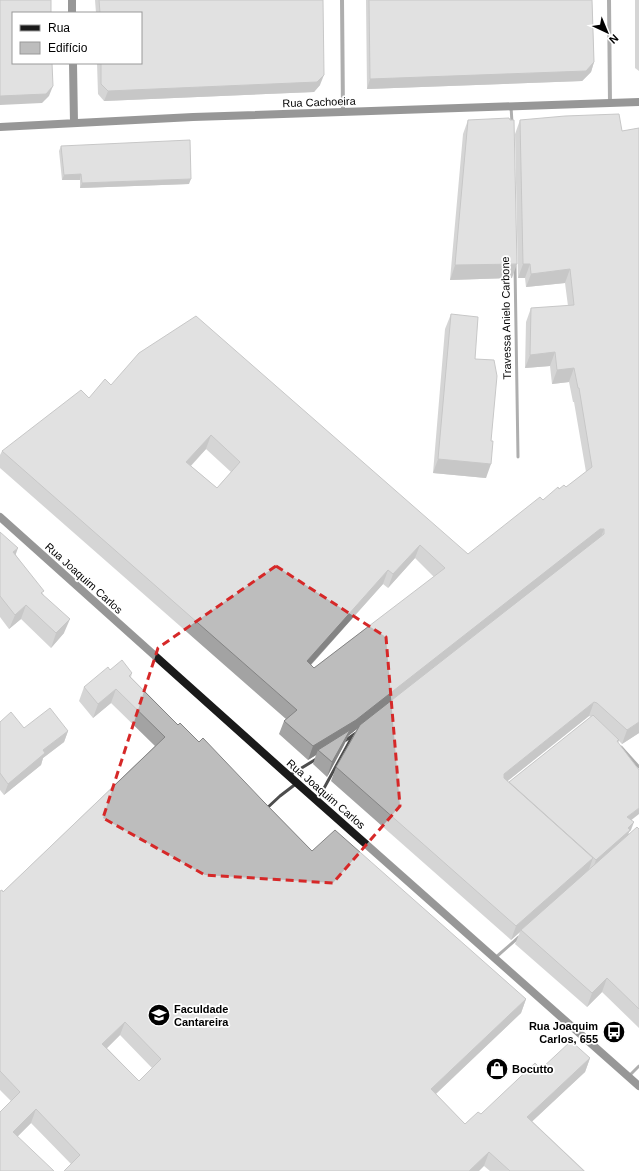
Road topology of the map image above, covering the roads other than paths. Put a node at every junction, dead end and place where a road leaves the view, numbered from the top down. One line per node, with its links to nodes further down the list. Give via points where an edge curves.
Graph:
1 (72, 0): 4 (street)
2 (342, 0): 9 (street)
3 (609, 0): 7 (street)
4 (72, 12)
5 (73, 64): 10 (street)
6 (639, 102): 7 (street, Rua Cachoeira)
7 (610, 104): 8 (street, Rua Cachoeira)
8 (510, 106): 9 (street, Rua Cachoeira); 11 (lane)
9 (343, 112): 10 (street, Rua Cachoeira)
10 (74, 123): 12 (street, Rua Cachoeira)
11 (512, 126)
12 (0, 127)
13 (514, 260): 14 (lane, Travessa Anielo Carbone)
14 (518, 457)
15 (0, 517): 22 (street, Rua Joaquim Carlos)
16 (359, 731): 17 (lane)
17 (353, 736): 18 (lane); 24 (lane)
18 (341, 743)
19 (618, 745): 21 (lane)
20 (323, 755): 22 (lane)
21 (639, 767)
22 (289, 776): 23 (street, Rua Joaquim Carlos)
23 (297, 783): 24 (street, Rua Joaquim Carlos); 25 (lane)
24 (317, 801): 27 (street, Rua Joaquim Carlos)
25 (260, 813)
26 (520, 936): 27 (lane)
27 (495, 958): 29 (street, Rua Joaquim Carlos)
28 (639, 1066): 29 (lane)
29 (628, 1076): 30 (street, Rua Joaquim Carlos)
30 (639, 1086)

